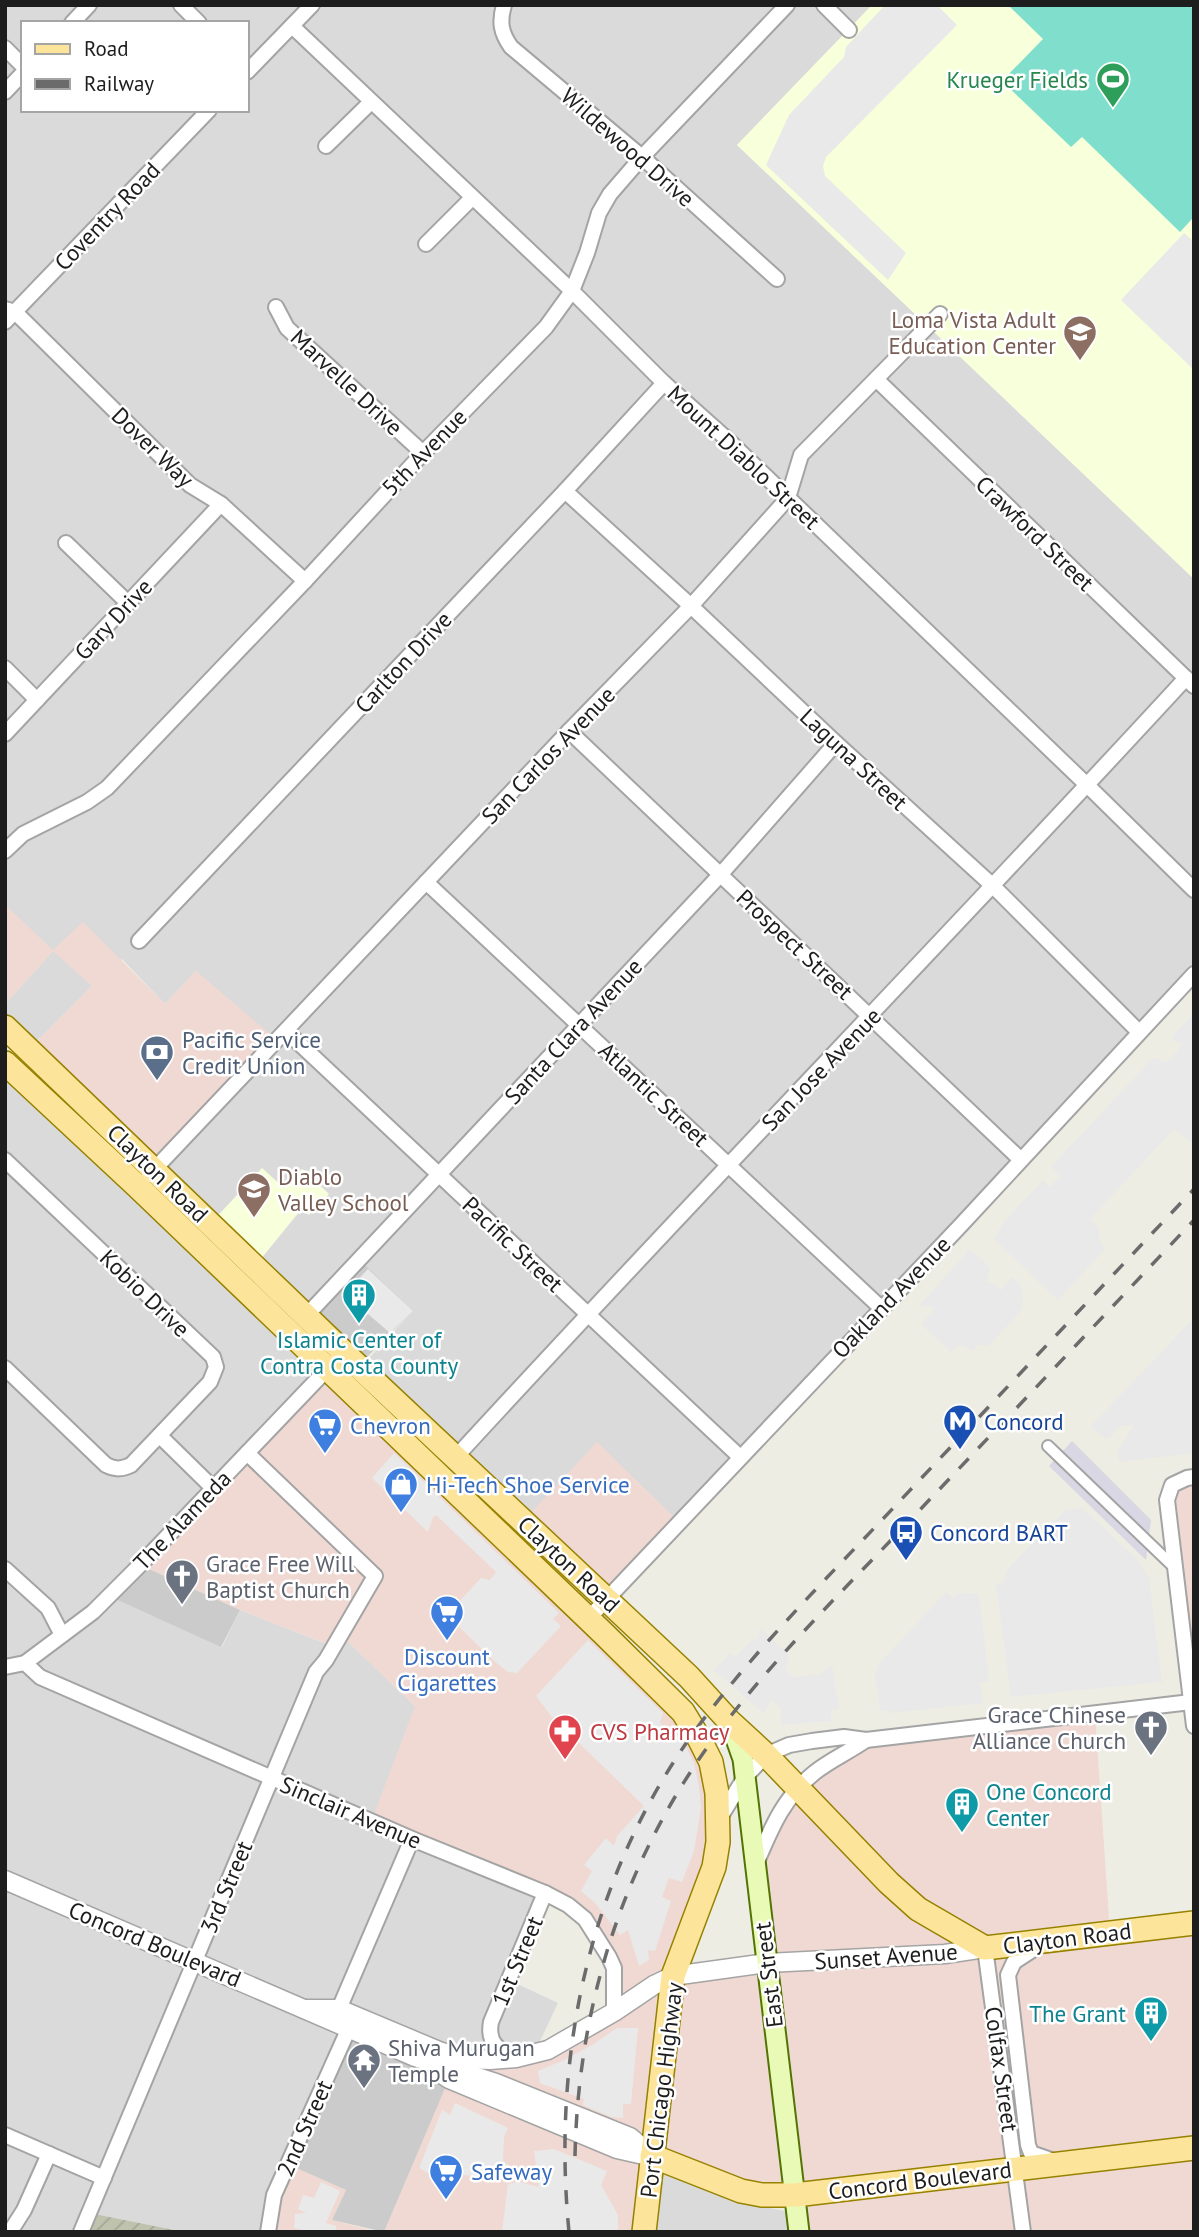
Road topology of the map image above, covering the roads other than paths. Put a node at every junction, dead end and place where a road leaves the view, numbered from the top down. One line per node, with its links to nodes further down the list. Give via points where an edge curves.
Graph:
1 (89, 5): 7 (street)
2 (181, 5): 8 (street)
3 (312, 5): 9 (street)
4 (503, 5): 19 (street, Wildewood Drive, via 503,36 511,47)
5 (786, 5): 19 (street, 5th Avenue)
6 (824, 5): 10 (street)
7 (74, 21)
8 (197, 21)
9 (292, 26): 13 (street); 16 (street, Mount Diablo Street)
10 (849, 30)
11 (5, 48): 12 (street)
12 (21, 64)
13 (248, 69)
14 (21, 75): 15 (street)
15 (5, 92)
16 (371, 102): 18 (street); 20 (street, Mount Diablo Street)
17 (207, 112): 25 (street, Coventry Road)
18 (326, 146)
19 (642, 157): 22 (street, Wildewood Drive); 23 (street, 5th Avenue, via 599,213)
20 (472, 198): 21 (street); 23 (street, Mount Diablo Street)
21 (426, 244)
22 (777, 279)
23 (572, 291): 28 (street, Mount Diablo Street); 29 (street, 5th Avenue, via 546,327)
24 (276, 307): 29 (street, Marvelle Drive, via 288,328)
25 (8, 314): 32 (street, Dover Way, via 190,485)
26 (940, 314): 27 (street, San Carlos Avenue)
27 (876, 379): 31 (street, San Carlos Avenue, via 801,455); 38 (street, Crawford Street)
28 (664, 383): 30 (street, Carlton Drive); 31 (street, Mount Diablo Street)
29 (422, 453): 34 (street, 5th Avenue)
30 (565, 491): 36 (street, Laguna Street); 49 (street, Carlton Drive)
31 (788, 498): 36 (street, San Carlos Avenue); 43 (street, Mount Diablo Street)
32 (221, 504): 34 (street, Dover Way); 35 (street, Gary Drive)
33 (66, 542): 35 (street)
34 (304, 581): 44 (street, 5th Avenue, via 107,788 23,834)
35 (128, 603): 39 (street, Gary Drive)
36 (691, 606): 40 (street, San Carlos Avenue); 42 (street, Laguna Street)
37 (5, 668): 39 (street)
38 (1190, 682): 43 (street, San Jose Avenue)
39 (37, 700): 41 (street, Gary Drive)
40 (569, 731): 45 (street, Prospect Street); 46 (street, San Carlos Avenue)
41 (5, 734)
42 (836, 743): 45 (street, Santa Clara Avenue); 47 (street, Laguna Street)
43 (1087, 785): 47 (street, San Jose Avenue); 48 (street, Mount Diablo Street)
44 (5, 851)
45 (721, 874): 51 (street, Prospect Street); 52 (street, Santa Clara Avenue)
46 (426, 882): 52 (street, Atlantic Street); 54 (street, San Carlos Avenue)
47 (993, 886): 51 (street, San Jose Avenue); 55 (street, Laguna Street)
48 (1194, 890)
49 (139, 940)
50 (1194, 974): 55 (street, Oakland Avenue)
51 (871, 1016): 57 (street, Prospect Street); 59 (street, San Jose Avenue)
52 (580, 1024): 59 (street, Atlantic Street); 61 (street, Santa Clara Avenue)
53 (5, 1027): 60 (main road, Clayton Road)
54 (286, 1031): 60 (street, San Carlos Avenue); 61 (street, Pacific Street)
55 (1139, 1032): 57 (street, Oakland Avenue)
56 (5, 1063): 62 (main road, Clayton Road)
57 (1020, 1159): 63 (street, Oakland Avenue)
58 (5, 1160): 69 (street, Kobio Drive, via 213,1357 216,1367 210,1382)
59 (730, 1165): 63 (street, Atlantic Street); 64 (street, San Jose Avenue)
60 (155, 1169): 62 (street, San Carlos Avenue); 65 (main road, Clayton Road)
61 (438, 1174): 64 (street, Pacific Street); 65 (street, Santa Clara Avenue)
62 (137, 1186): 68 (main road, Clayton Road)
63 (880, 1307): 72 (street, Oakland Avenue)
64 (587, 1313): 72 (street, Pacific Street); 73 (street, San Jose Avenue)
65 (306, 1316): 66 (main road, Clayton Road)
66 (343, 1352): 68 (street, The Alameda); 73 (main road, Clayton Road)
67 (5, 1368): 69 (street, via 114,1469 131,1465)
68 (327, 1370): 71 (street, The Alameda); 79 (main road, Clayton Road)
69 (160, 1436): 75 (street)
70 (1048, 1446): 76 (street)
71 (247, 1453): 75 (street, The Alameda); 90 (street, 3rd Street, via 375,1576 316,1672)
72 (740, 1457): 78 (street, Oakland Avenue)
73 (455, 1458): 78 (main road, Clayton Road)
74 (1194, 1477): 76 (street, via 1172,1485 1167,1500)
75 (213, 1488): 80 (street, The Alameda, via 93,1612)
76 (1175, 1568): 83 (street)
77 (5, 1569): 80 (street, via 48,1608)
78 (607, 1599): 79 (street, Oakland Avenue); 85 (main road, Clayton Road)
79 (588, 1619): 84 (main road, Clayton Road)
80 (62, 1635): 81 (street, The Alameda)
81 (25, 1663): 82 (street, The Alameda); 90 (street, Sinclair Avenue, via 40,1677)
82 (5, 1667)
83 (1191, 1702): 86 (street); 87 (street)
84 (683, 1712): 92 (main road, Port Chicago Highway, via 711,1762)
85 (729, 1721): 88 (main road, Clayton Road); 89 (main road, East Street)
86 (1194, 1726)
87 (866, 1740): 88 (street, via 812,1741); 91 (street)
88 (766, 1755): 89 (street); 91 (main road, Clayton Road)
89 (745, 1777): 92 (street); 94 (main road, East Street)
90 (272, 1779): 93 (street, Sinclair Avenue); 100 (street, 3rd Street)
91 (798, 1789): 94 (street, via 778,1814); 99 (main road, Clayton Road, via 918,1909)
92 (719, 1820): 102 (main road, Port Chicago Highway, via 714,1867)
93 (412, 1839): 96 (street, Sinclair Avenue); 104 (street)
94 (755, 1866): 101 (main road, East Street)
95 (5, 1881): 100 (street, Concord Boulevard)
96 (545, 1893): 105 (street, Sinclair Avenue, via 585,1919 610,1957); 107 (street, 1st Street, via 489,2032 500,2051)
97 (1194, 1923): 98 (main road, Clayton Road)
98 (1044, 1942): 99 (main road, Clayton Road); 112 (street, Colfax Street, via 1014,1962 1008,1975 1028,2145 1031,2153)
99 (985, 1948): 101 (street, Sunset Avenue); 113 (street, Colfax Street)
100 (195, 1961): 103 (street, Concord Boulevard); 114 (street, 3rd Street)
101 (767, 1963): 102 (street, Sunset Avenue); 115 (main road, East Street)
102 (673, 1976): 105 (street, Sunset Avenue); 111 (main road, Port Chicago Highway)
103 (304, 2009): 104 (street, Concord Boulevard); 106 (street, Concord Boulevard)
104 (339, 2010): 107 (street, Concord Boulevard, via 465,2059)
105 (614, 2012): 107 (street, Sunset Avenue, via 548,2050)
106 (349, 2028): 111 (street, Concord Boulevard, via 630,2137); 118 (street, 2nd Street, via 274,2195)
107 (516, 2058)
108 (5, 2134): 110 (street)
109 (1194, 2148): 112 (main road, Concord Boulevard)
110 (49, 2154): 114 (street); 116 (street)
111 (652, 2156): 115 (main road, Concord Boulevard, via 741,2191); 119 (main road, Port Chicago Highway)
112 (1060, 2163): 113 (main road, Concord Boulevard)
113 (1015, 2168): 115 (main road, Concord Boulevard); 121 (street, Colfax Street)
114 (104, 2178): 117 (street, 3rd Street)
115 (795, 2195): 120 (main road, East Street)
116 (10, 2232)
117 (81, 2232)
118 (268, 2232)
119 (644, 2232)
120 (799, 2232)
121 (1023, 2232)

